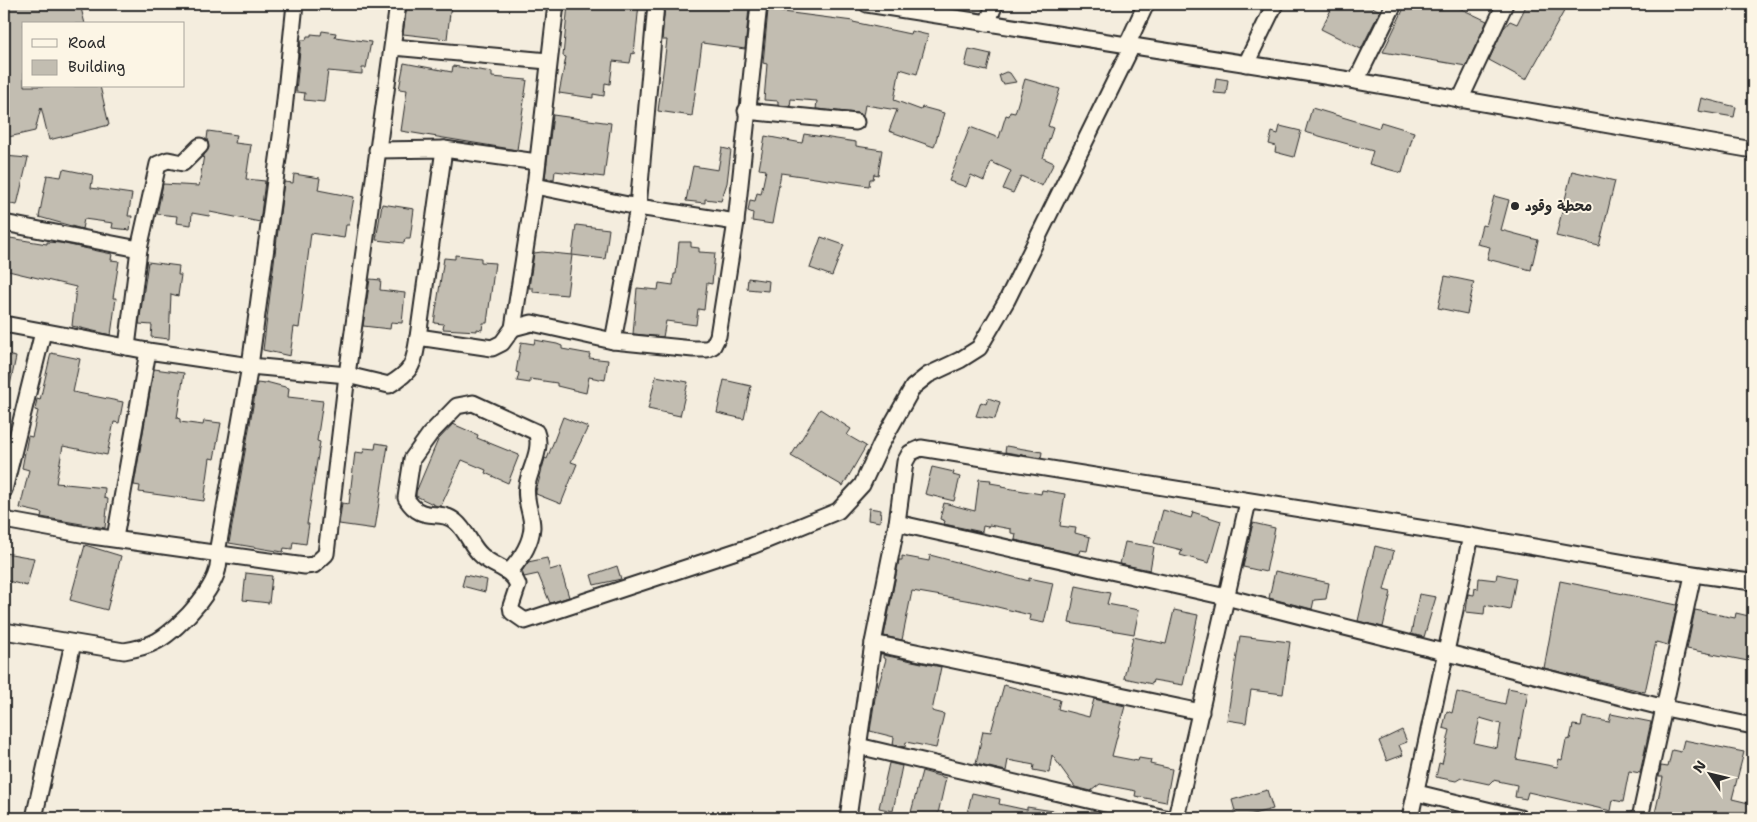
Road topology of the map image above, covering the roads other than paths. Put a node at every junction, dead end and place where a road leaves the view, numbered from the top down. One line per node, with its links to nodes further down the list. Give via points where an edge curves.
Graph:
1 (295, 4): 38 (street)
2 (398, 4): 14 (street)
3 (556, 4): 15 (street)
4 (656, 4): 27 (street)
5 (759, 4): 19 (street)
6 (868, 4): 12 (street)
7 (995, 4): 12 (street)
8 (1146, 4): 13 (street)
9 (1275, 4): 16 (street)
10 (1394, 4): 17 (street)
11 (1505, 4): 18 (street)
12 (987, 23): 13 (street)
13 (1130, 45): 16 (street); 47 (street, via 1011,292 980,348 928,375 913,388 862,485 842,507 752,546 525,621 512,612 518,585)
14 (392, 47): 15 (street); 23 (street)
15 (548, 61): 25 (street)
16 (1246, 64): 17 (street)
17 (1356, 81): 18 (street)
18 (1460, 100): 24 (street)
19 (746, 111): 20 (street); 28 (street)
20 (856, 122)
21 (200, 146): 30 (street, via 182,163 168,160 158,164)
22 (444, 149): 23 (street); 25 (street); 34 (street)
23 (377, 150): 39 (street)
24 (1753, 150)
25 (537, 162): 26 (street)
26 (535, 186): 27 (street); 32 (street)
27 (638, 207): 28 (street); 35 (street)
28 (736, 222): 35 (street, via 718,336 713,346 693,349)
29 (4, 223): 30 (street)
30 (139, 249): 36 (street)
31 (4, 324): 33 (street)
32 (513, 328): 34 (street, via 502,343 492,348); 35 (street, via 532,324)
33 (43, 332): 36 (street); 40 (street)
34 (418, 338): 39 (street, via 414,364 404,376 389,385)
35 (613, 341)
36 (128, 347): 37 (street)
37 (148, 351): 38 (street); 45 (street)
38 (250, 366): 39 (street); 46 (street)
39 (347, 375): 46 (street, via 326,554 314,565 304,566)
40 (4, 490)
41 (1248, 502): 43 (street, via 921,448 910,452 905,462); 44 (street); 50 (street)
42 (4, 520): 45 (street)
43 (897, 524): 50 (street); 53 (street)
44 (1471, 536): 48 (street); 54 (street)
45 (115, 538): 46 (street)
46 (217, 553): 52 (street, via 220,561 215,580 196,608 159,640 124,651)
47 (509, 572): 47 (street, via 526,549 532,528 526,500 538,437 536,432 473,403 457,406 412,459 406,498 412,508 425,515 456,521 482,556)
48 (1693, 575): 49 (street); 55 (street)
49 (1753, 582)
50 (1226, 597): 54 (street); 56 (street)
51 (4, 631): 52 (street)
52 (73, 643): 60 (street)
53 (873, 643): 56 (street); 58 (street)
54 (1447, 654): 55 (street); 59 (street)
55 (1665, 708): 57 (street); 66 (street)
56 (1201, 712): 63 (street)
57 (1753, 726)
58 (858, 746): 61 (street); 62 (street)
59 (1417, 793): 64 (street); 65 (street)
60 (34, 818)
61 (848, 818)
62 (1165, 818)
63 (1176, 818)
64 (1410, 818)
65 (1520, 818)
66 (1640, 818)

